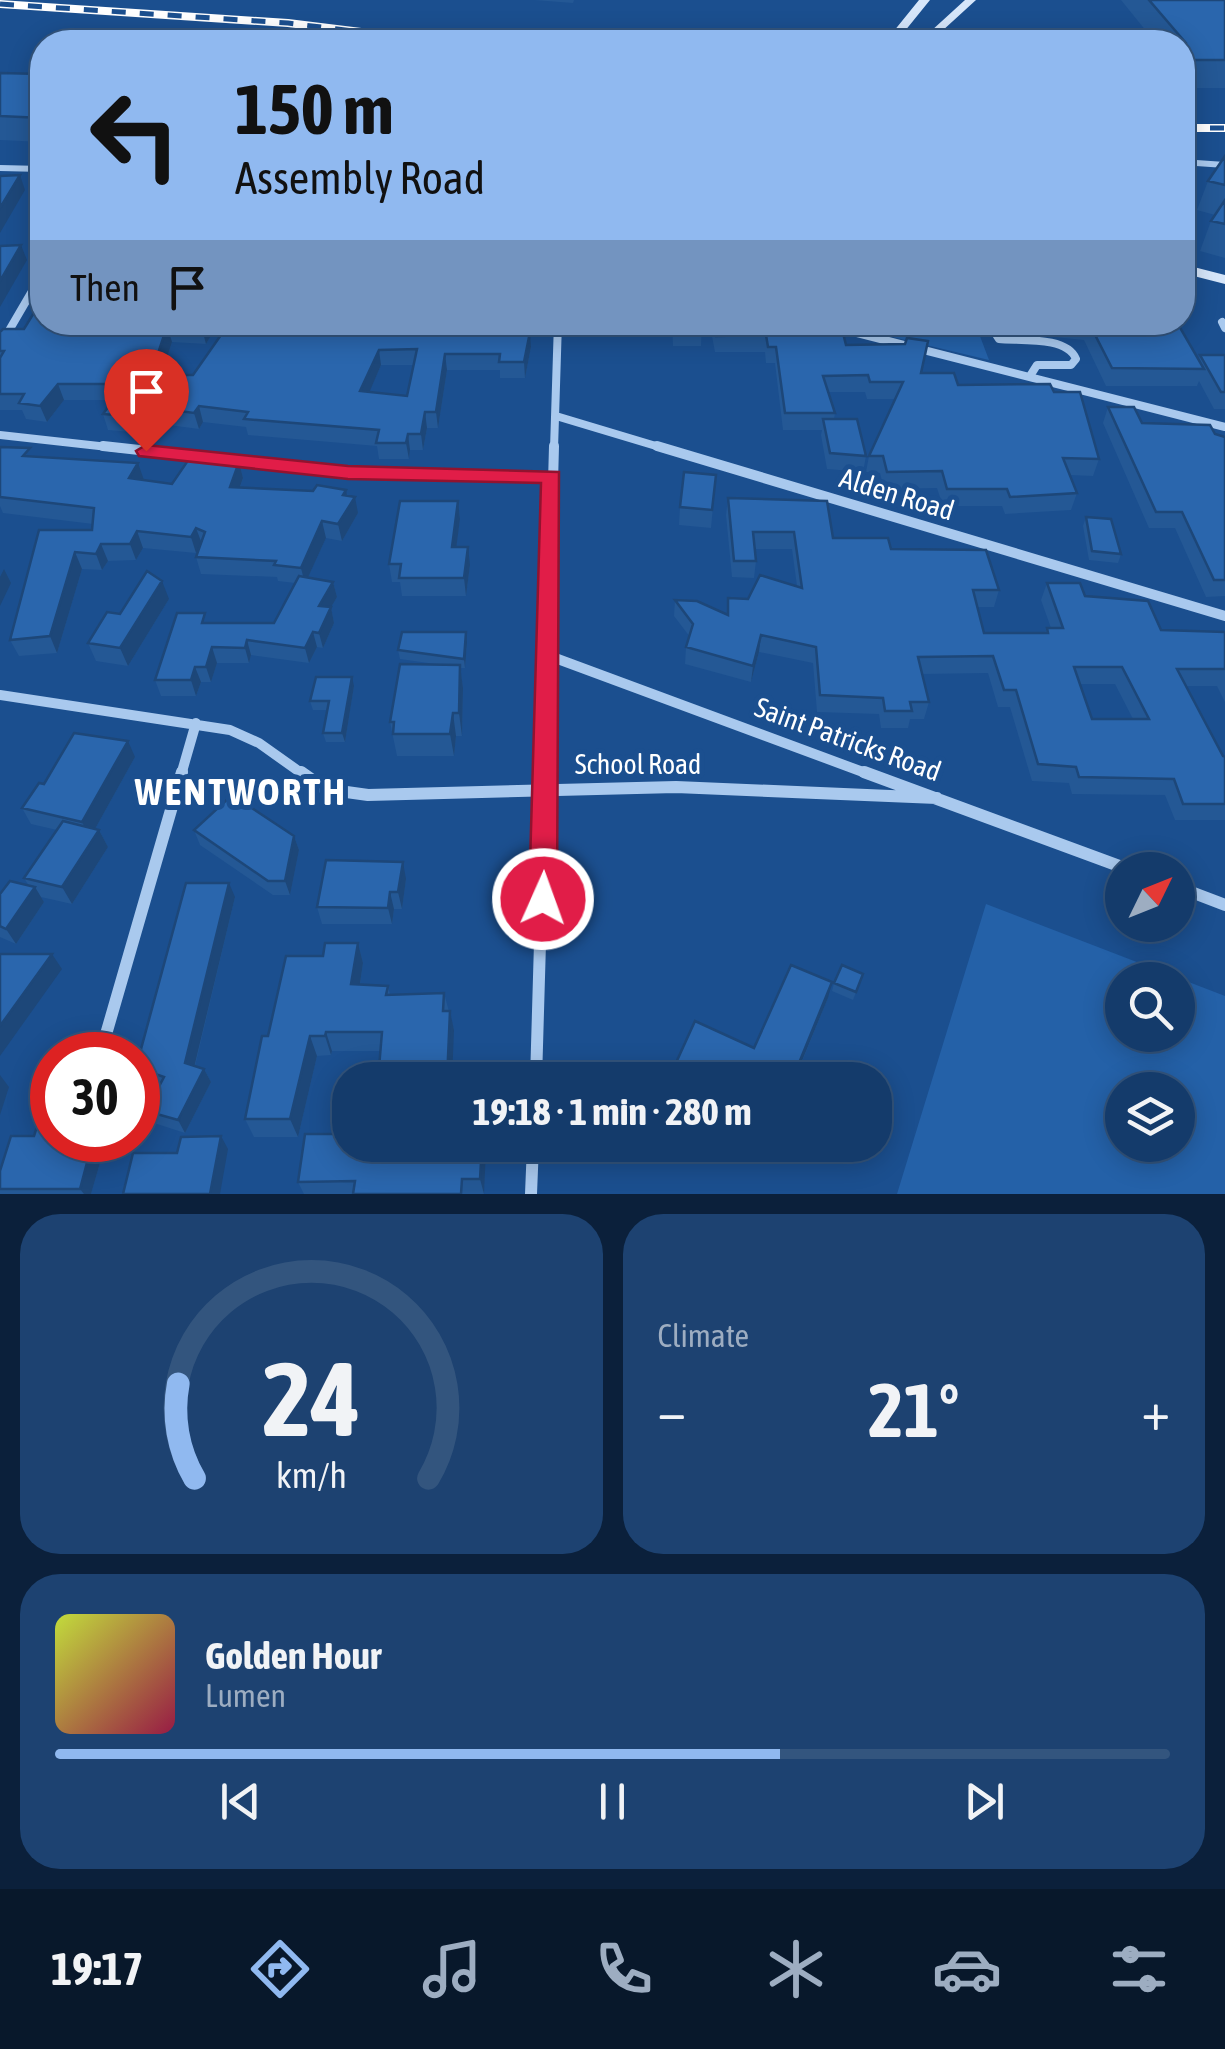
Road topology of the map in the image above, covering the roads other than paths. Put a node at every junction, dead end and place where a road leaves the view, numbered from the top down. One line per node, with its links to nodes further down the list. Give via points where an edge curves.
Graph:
1 (925, 0): 4 (main road)
2 (971, 0): 3 (main road)
3 (954, 20): 5 (main road); 6 (main road)
4 (900, 30)
5 (940, 30)
6 (948, 30)
7 (1195, 163): 8 (street)
8 (1225, 165)
9 (0, 168): 10 (street)
10 (30, 169)
11 (1195, 272): 12 (main road)
12 (1225, 280)
13 (1195, 285): 14 (main road)
14 (1225, 294)
15 (30, 296): 19 (street)
16 (558, 335): 21 (street)
17 (866, 335): 20 (street)
18 (996, 335): 20 (street, via 1073,351 1071,365 1037,365)
19 (0, 346)
20 (1030, 376): 22 (street)
21 (556, 416): 24 (street); 25 (street, Alden Road)
22 (1225, 427)
23 (0, 436): 24 (street, via 348,473)
24 (551, 477): 26 (street)
25 (1225, 616)
26 (547, 655): 29 (street); 30 (street, Saint Patricks Road)
27 (0, 695): 28 (street, School Road)
28 (196, 723): 29 (street, School Road, via 259,743 325,788 368,795); 34 (street)
29 (547, 790): 30 (street, School Road, via 676,787); 35 (street)
30 (937, 798): 31 (street, Saint Patricks Road)
31 (1105, 861)
32 (1195, 894): 33 (street)
33 (1225, 905)
34 (107, 1032)
35 (537, 1062)
36 (532, 1162): 37 (street)
37 (531, 1194)

